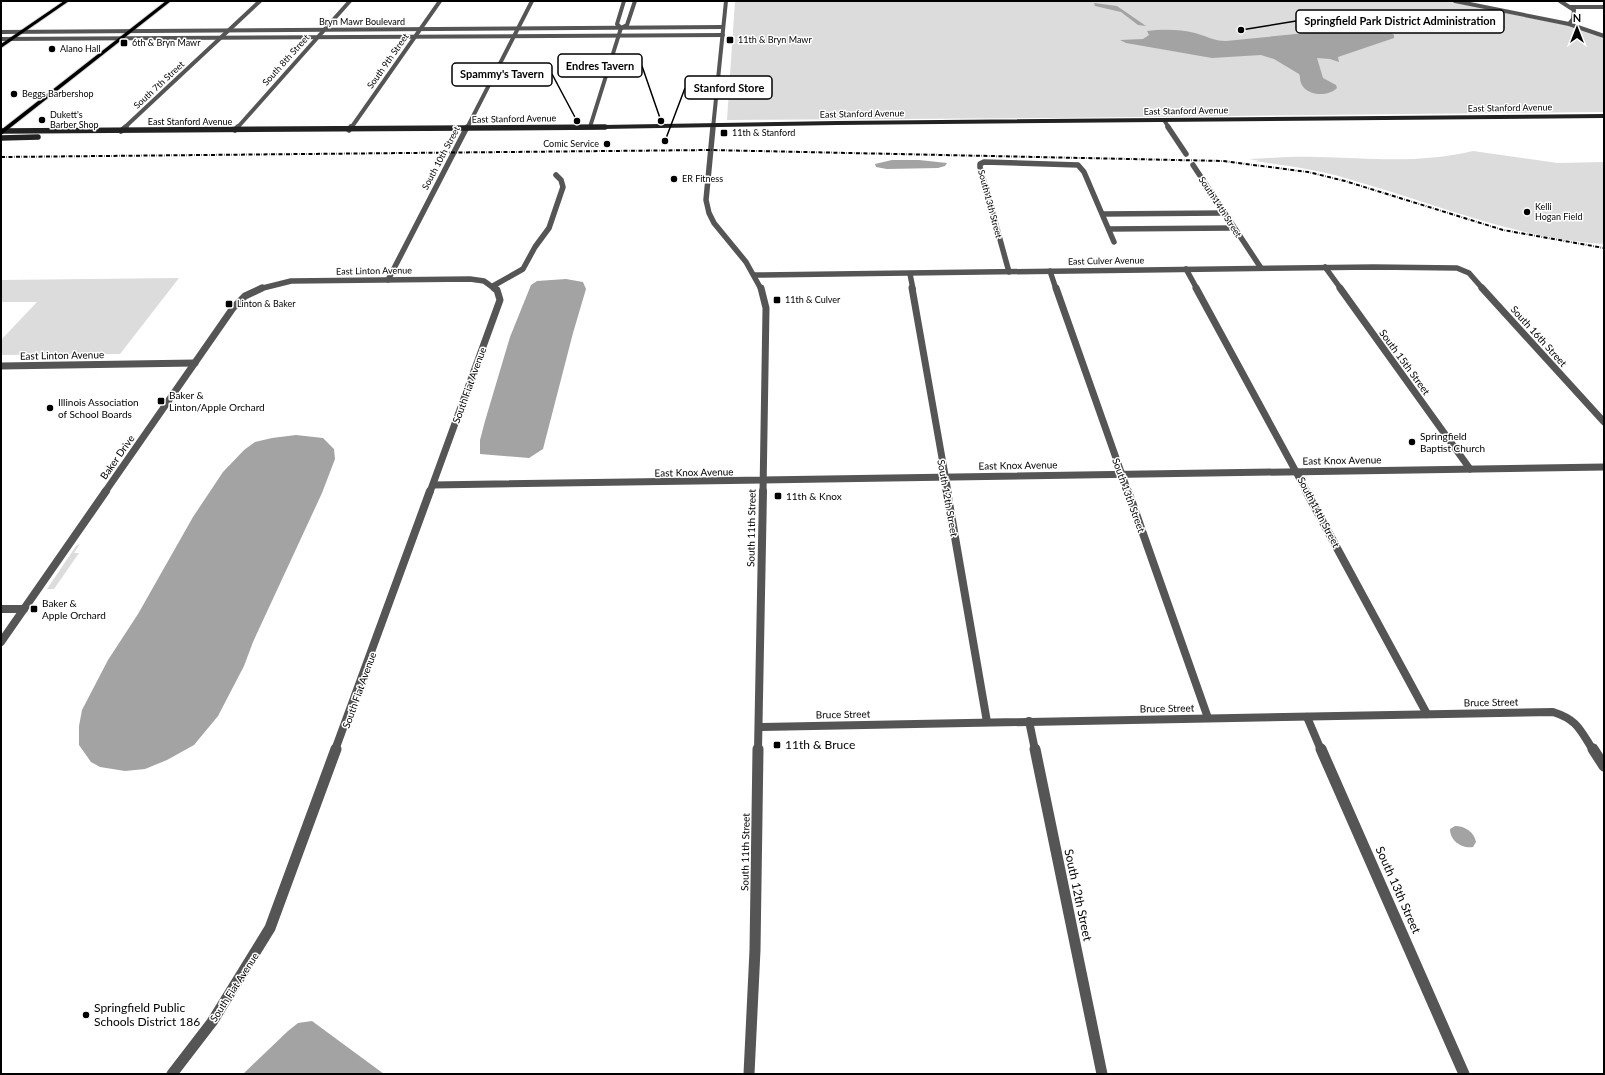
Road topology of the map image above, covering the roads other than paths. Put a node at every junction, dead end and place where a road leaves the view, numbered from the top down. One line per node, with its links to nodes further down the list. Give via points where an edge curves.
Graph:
1 (67, 1): 23 (main road)
2 (169, 1): 21 (main road)
3 (260, 1): 19 (street, South 7th Street)
4 (350, 1): 20 (street, South 8th Street)
5 (440, 1): 17 (street, South 9th Street)
6 (532, 1): 18 (street, South 10th Street)
7 (624, 1): 16 (street, via 617,24)
8 (635, 1): 16 (street, via 628,25)
9 (726, 1): 15 (street, South 11th Street)
10 (1455, 1): 14 (street)
11 (1560, 1): 12 (street)
12 (1570, 7): 13 (street); 14 (street, via 1575,12)
13 (1604, 7)
14 (1569, 24): 29 (street)
15 (723, 27): 16 (street, Bryn Mawr Boulevard); 26 (street, South 11th Street)
16 (621, 28): 18 (street, Bryn Mawr Boulevard); 25 (street)
17 (420, 29): 18 (street, Bryn Mawr Boulevard); 20 (street, Bryn Mawr Boulevard); 28 (street, South 9th Street)
18 (518, 29): 24 (street, South 10th Street)
19 (229, 30): 20 (street, Bryn Mawr Boulevard); 21 (street, Bryn Mawr Boulevard); 30 (street, South 7th Street)
20 (324, 30): 27 (street, South 8th Street)
21 (131, 31): 23 (street, Bryn Mawr Boulevard); 31 (main road)
22 (1, 32): 23 (street, Bryn Mawr Boulevard)
23 (21, 32): 33 (main road)
24 (515, 35): 25 (street, Bryn Mawr Boulevard); 28 (street, Bryn Mawr Boulevard); 39 (street, South 10th Street)
25 (619, 35): 26 (street, Bryn Mawr Boulevard); 38 (street)
26 (723, 35): 37 (street, South 11th Street)
27 (318, 36): 28 (street, Bryn Mawr Boulevard); 30 (street, Bryn Mawr Boulevard); 40 (street, South 8th Street)
28 (415, 36): 41 (street, South 9th Street)
29 (1604, 36)
30 (222, 37): 31 (street, Bryn Mawr Boulevard); 42 (street, South 7th Street)
31 (122, 38): 33 (street, Bryn Mawr Boulevard); 43 (main road)
32 (1, 39): 33 (street, Bryn Mawr Boulevard)
33 (11, 39): 34 (main road)
34 (1, 46)
35 (1604, 116): 36 (main road, East Stanford Avenue)
36 (1164, 120): 37 (main road, East Stanford Avenue); 44 (street)
37 (713, 126): 38 (main road, East Stanford Avenue); 59 (street, South 11th Street, via 706,194 709,213)
38 (590, 127): 39 (main road, East Stanford Avenue)
39 (466, 129): 41 (main road, East Stanford Avenue); 60 (street, South 10th Street)
40 (235, 130): 41 (main road, East Stanford Avenue); 42 (main road, East Stanford Avenue)
41 (349, 130)
42 (120, 131): 43 (main road, East Stanford Avenue)
43 (1, 133)
44 (1186, 154)
45 (1193, 165): 47 (street, South 14th Street)
46 (556, 175): 61 (street, via 563,187 549,228 523,269)
47 (1223, 213): 48 (street); 49 (street, South 14th Street)
48 (1102, 214): 50 (street); 57 (street, South 13th Street, via 1084,172 1078,165 984,162 980,164)
49 (1233, 228): 50 (street); 53 (street, South 14th Street)
50 (1109, 229): 51 (street)
51 (1114, 242)
52 (1325, 267): 53 (street, East Culver Avenue); 54 (street, East Culver Avenue); 67 (street, South 15th Street)
53 (1261, 268): 55 (street, East Culver Avenue)
54 (1457, 268): 65 (street, South 16th Street, via 1469,273)
55 (1186, 269): 56 (street, East Culver Avenue); 68 (street, South 14th Street)
56 (1050, 271): 57 (street, East Culver Avenue); 69 (street, South 13th Street)
57 (1009, 272): 58 (street, East Culver Avenue)
58 (910, 274): 59 (street, East Culver Avenue); 70 (street, South 12th Street)
59 (755, 275): 71 (street, South 11th Street, via 763,292 766,308)
60 (388, 280): 61 (street, East Linton Avenue, via 470,279 484,281); 62 (street, East Linton Avenue, via 291,281 275,283)
61 (493, 286): 72 (street, South Fiat Avenue, via 500,300)
62 (256, 290): 63 (street, Baker Drive, via 236,304)
63 (195, 363): 64 (street, East Linton Avenue); 73 (street, Baker Drive)
64 (1, 366)
65 (1604, 422)
66 (1604, 467): 67 (street, East Knox Avenue)
67 (1470, 469): 68 (street, East Knox Avenue)
68 (1297, 471): 69 (street, East Knox Avenue); 76 (street, South 14th Street)
69 (1121, 473): 70 (street, East Knox Avenue); 78 (street, South 13th Street)
70 (944, 476): 71 (street, East Knox Avenue); 80 (street, South 12th Street)
71 (763, 481): 72 (street, East Knox Avenue); 81 (street, South 11th Street)
72 (433, 485): 83 (street, South Fiat Avenue, via 270,928 218,1015)
73 (24, 609): 74 (street); 75 (street, Baker Drive)
74 (1, 610)
75 (1, 642)
76 (1427, 714): 77 (street, Bruce Street); 82 (street, Bruce Street, via 1553,712 1574,721)
77 (1307, 717): 78 (street, Bruce Street); 86 (street, South 13th Street)
78 (1208, 718): 79 (street, Bruce Street)
79 (1029, 721): 80 (street, Bruce Street); 85 (street, South 12th Street)
80 (987, 722): 81 (street, Bruce Street)
81 (759, 727): 84 (street, South 11th Street, via 755,950)
82 (1604, 766)
83 (172, 1074)
84 (749, 1074)
85 (1102, 1074)
86 (1464, 1074)

